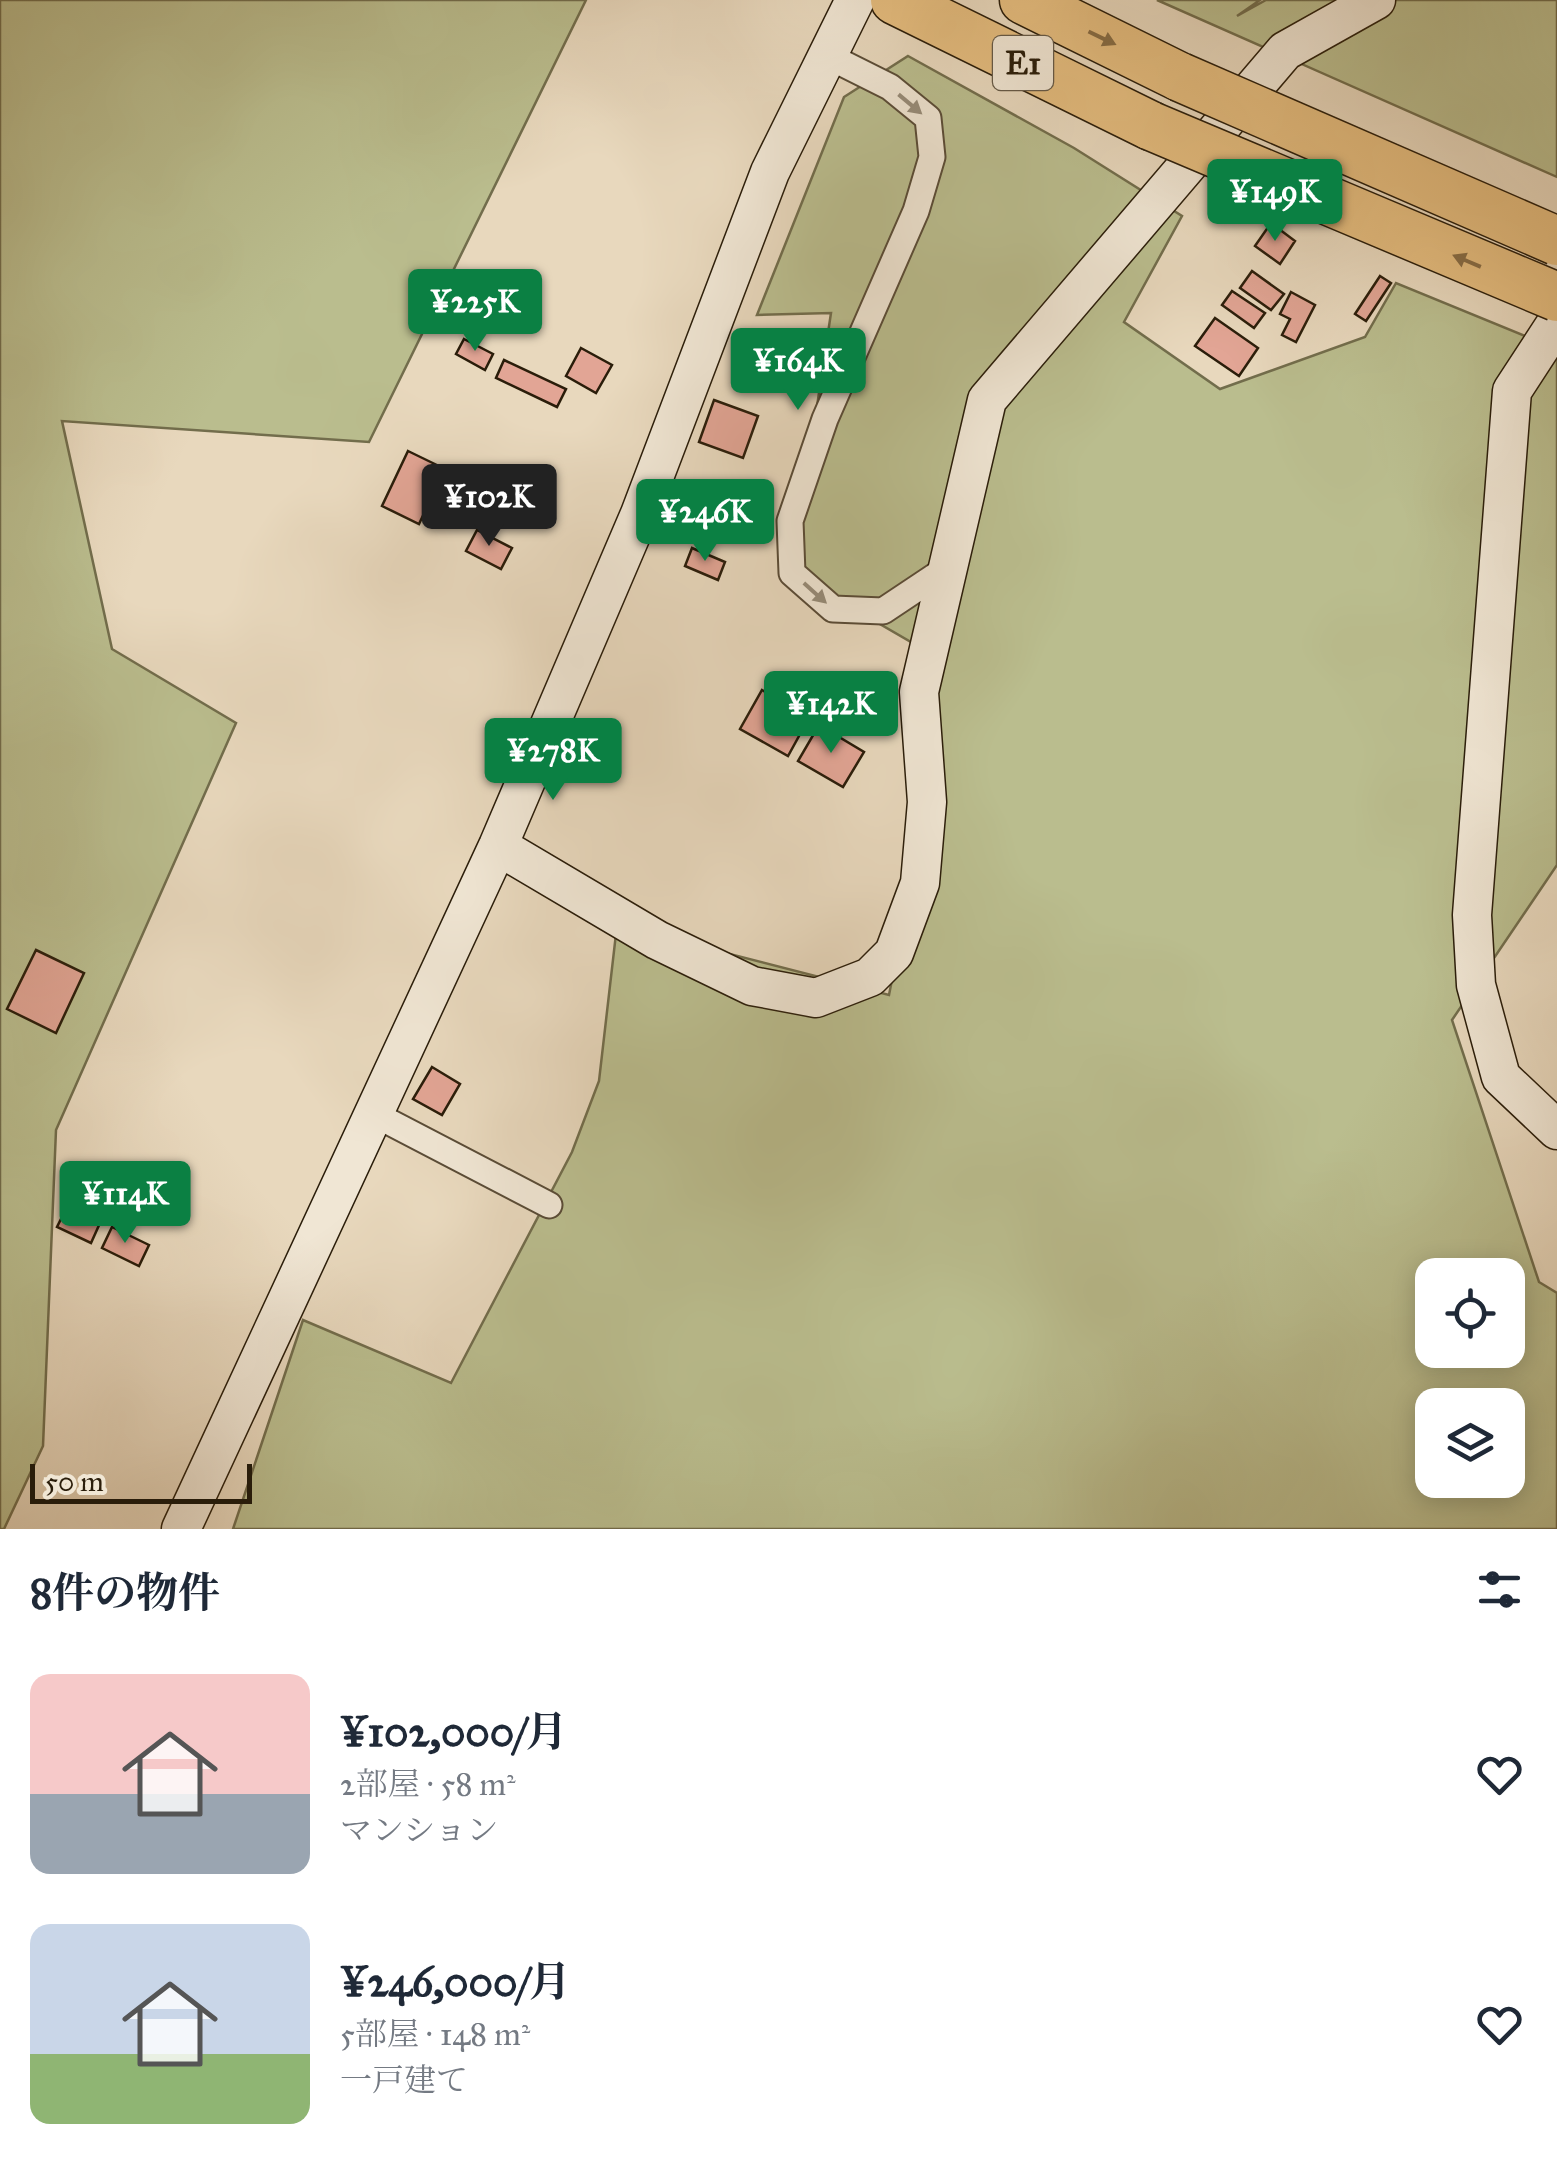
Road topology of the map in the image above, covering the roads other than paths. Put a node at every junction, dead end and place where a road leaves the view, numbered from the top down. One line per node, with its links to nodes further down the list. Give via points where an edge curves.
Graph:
1 (855, 0): 5 (street)
2 (895, 0): 7 (highway, E1, one-way to 2, bridge, via 1150,126)
3 (1024, 0): 6 (highway, E1, one-way to 6, bridge, via 1180,77)
4 (1376, 0): 9 (street, via 1286,51 986,400)
5 (832, 45): 9 (street, one-way to 9, via 928,118 932,157 790,522 792,572 833,609 883,611); 10 (street, via 770,172 640,514)
6 (1557, 241)
7 (1557, 297)
8 (1557, 322): 12 (street, via 1512,391 1472,915 1476,985 1501,1077)
9 (946, 569): 10 (street, via 919,692 927,802 920,883 894,953 870,977 816,998 752,986 657,940)
10 (498, 846): 11 (street)
11 (374, 1114): 13 (street); 14 (street)
12 (1557, 1130)
13 (548, 1206)
14 (181, 1529)

